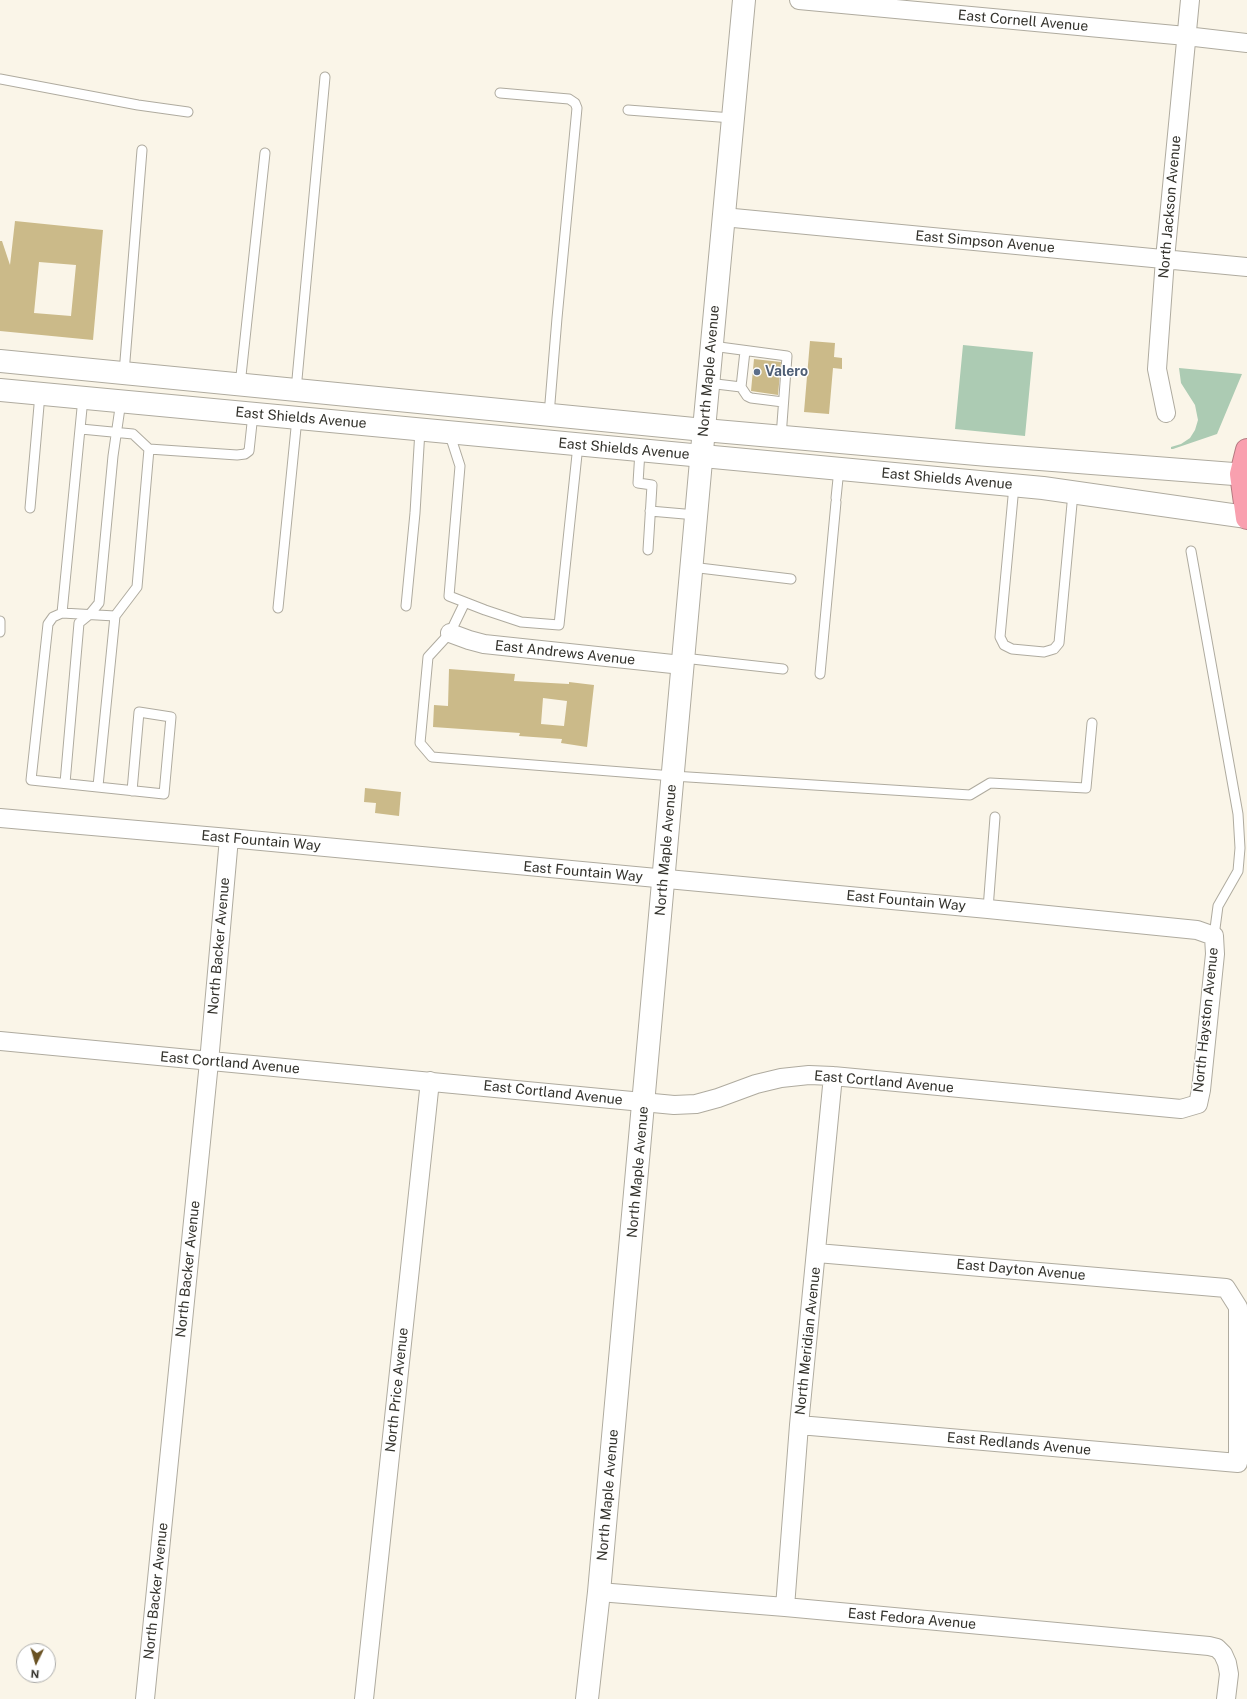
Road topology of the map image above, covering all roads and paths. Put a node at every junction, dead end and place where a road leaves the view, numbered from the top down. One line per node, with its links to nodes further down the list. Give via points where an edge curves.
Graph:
1 (744, 0): 11 (main road, North Maple Avenue)
2 (799, 0): 4 (street, East Cornell Avenue)
3 (1190, 0): 4 (street, North Jackson Avenue)
4 (1186, 36): 5 (street, East Cornell Avenue); 15 (street, North Jackson Avenue)
5 (1247, 43)
6 (325, 77): 25 (lane)
7 (0, 79): 10 (lane)
8 (500, 93): 32 (lane, via 569,99 577,108)
9 (628, 110): 11 (lane)
10 (188, 112)
11 (732, 118): 14 (main road, North Maple Avenue)
12 (142, 150): 20 (lane)
13 (265, 153): 22 (lane)
14 (723, 217): 15 (street, East Simpson Avenue); 17 (main road, North Maple Avenue)
15 (1165, 259): 16 (street, East Simpson Avenue); 30 (street, North Jackson Avenue, via 1157,369)
16 (1247, 267)
17 (712, 346): 18 (lane); 21 (main road, North Maple Avenue)
18 (745, 351): 23 (lane); 29 (lane, via 788,356)
19 (0, 361): 20 (main road, East Shields Avenue)
20 (124, 373): 22 (main road, East Shields Avenue)
21 (708, 383): 23 (lane); 36 (main road, North Maple Avenue)
22 (240, 385): 25 (main road, East Shields Avenue); 28 (main road, via 235,390 218,392 133,388)
23 (741, 386): 29 (lane, via 751,398)
24 (0, 390): 26 (main road, East Shields Avenue)
25 (296, 390): 32 (main road, East Shields Avenue)
26 (40, 394): 27 (main road, East Shields Avenue); 49 (lane)
27 (83, 398): 28 (main road, East Shields Avenue); 34 (lane)
28 (121, 401): 31 (main road, East Shields Avenue); 37 (lane)
29 (783, 402): 39 (lane)
30 (1166, 413)
31 (253, 414): 33 (main road, East Shields Avenue); 41 (lane, via 249,451 245,454)
32 (549, 415): 36 (main road, East Shields Avenue)
33 (297, 418): 35 (main road, East Shields Avenue); 59 (lane)
34 (81, 429): 37 (lane); 60 (lane)
35 (420, 430): 38 (main road, East Shields Avenue); 58 (lane)
36 (704, 430): 39 (main road, East Shields Avenue); 44 (main road, North Maple Avenue)
37 (116, 432): 41 (lane, via 133,434); 61 (lane, via 99,603)
38 (449, 432): 40 (main road, East Shields Avenue); 57 (lane, via 460,466 449,596)
39 (781, 437): 46 (main road, East Shields Avenue)
40 (578, 445): 43 (main road, East Shields Avenue); 57 (lane, via 558,625 521,622)
41 (149, 449): 62 (lane, via 137,587)
42 (1247, 450): 46 (highway)
43 (640, 451): 44 (main road, East Shields Avenue); 50 (lane, via 638,483 652,485)
44 (701, 456): 45 (main road, East Shields Avenue); 51 (main road, North Maple Avenue)
45 (839, 469): 47 (main road, East Shields Avenue); 68 (lane)
46 (1244, 475): 52 (highway)
47 (1014, 486): 48 (main road, East Shields Avenue); 48 (lane, via 1000,637 1004,645 1012,650 1044,652 1054,649 1059,643)
48 (1073, 492): 52 (main road, East Shields Avenue)
49 (30, 508)
50 (650, 511): 51 (lane); 53 (lane)
51 (696, 515): 55 (main road, North Maple Avenue)
52 (1247, 517)
53 (648, 550)
54 (1191, 551): 79 (lane, via 1238,814 1238,871 1218,906)
55 (691, 567): 56 (lane); 66 (main road, North Maple Avenue)
56 (790, 579)
57 (466, 602): 65 (lane)
58 (406, 606)
59 (278, 608)
60 (62, 613): 61 (lane); 71 (lane, via 53,617 48,624 31,780)
61 (90, 614): 62 (lane); 71 (lane, via 79,623)
62 (115, 616): 72 (lane)
63 (0, 621): 64 (lane)
64 (0, 632)
65 (450, 633): 66 (street, East Andrews Avenue, via 484,644); 70 (lane, via 428,657 420,743 432,757)
66 (683, 661): 67 (lane); 70 (main road, North Maple Avenue)
67 (783, 669)
68 (820, 674)
69 (1092, 723): 70 (lane, via 1086,788 990,783 970,795)
70 (672, 776): 77 (main road, North Maple Avenue)
71 (65, 783): 72 (lane)
72 (98, 786): 73 (lane)
73 (132, 790): 73 (lane, via 164,794 171,717 139,712)
74 (995, 817): 78 (lane)
75 (0, 818): 76 (street, East Fountain Way)
76 (229, 838): 77 (street, East Fountain Way); 81 (street, North Backer Avenue)
77 (664, 879): 78 (street, East Fountain Way); 84 (main road, North Maple Avenue)
78 (988, 909): 79 (street, East Fountain Way, via 1198,930)
79 (1214, 936): 85 (street, North Hayston Avenue, via 1215,954)
80 (0, 1041): 81 (street, East Cortland Avenue)
81 (209, 1062): 83 (street, East Cortland Avenue); 91 (street, North Backer Avenue)
82 (833, 1076): 84 (street, East Cortland Avenue, via 781,1078 696,1104 674,1106); 85 (street, East Cortland Avenue, via 1181,1109); 86 (street, North Meridian Avenue)
83 (430, 1082): 84 (street, East Cortland Avenue); 92 (street, North Price Avenue)
84 (644, 1102): 89 (main road, North Maple Avenue)
85 (1198, 1104)
86 (817, 1253): 87 (street, North Meridian Avenue); 88 (street, East Dayton Avenue, via 1226,1288 1238,1307)
87 (799, 1425): 88 (street, East Redlands Avenue); 90 (street, North Meridian Avenue)
88 (1238, 1463)
89 (599, 1592): 90 (street, East Fedora Avenue); 93 (main road, North Maple Avenue)
90 (785, 1607): 94 (street, East Fedora Avenue, via 1209,1646 1217,1648 1227,1662 1229,1674)
91 (145, 1699)
92 (364, 1699)
93 (587, 1699)
94 (1226, 1699)

